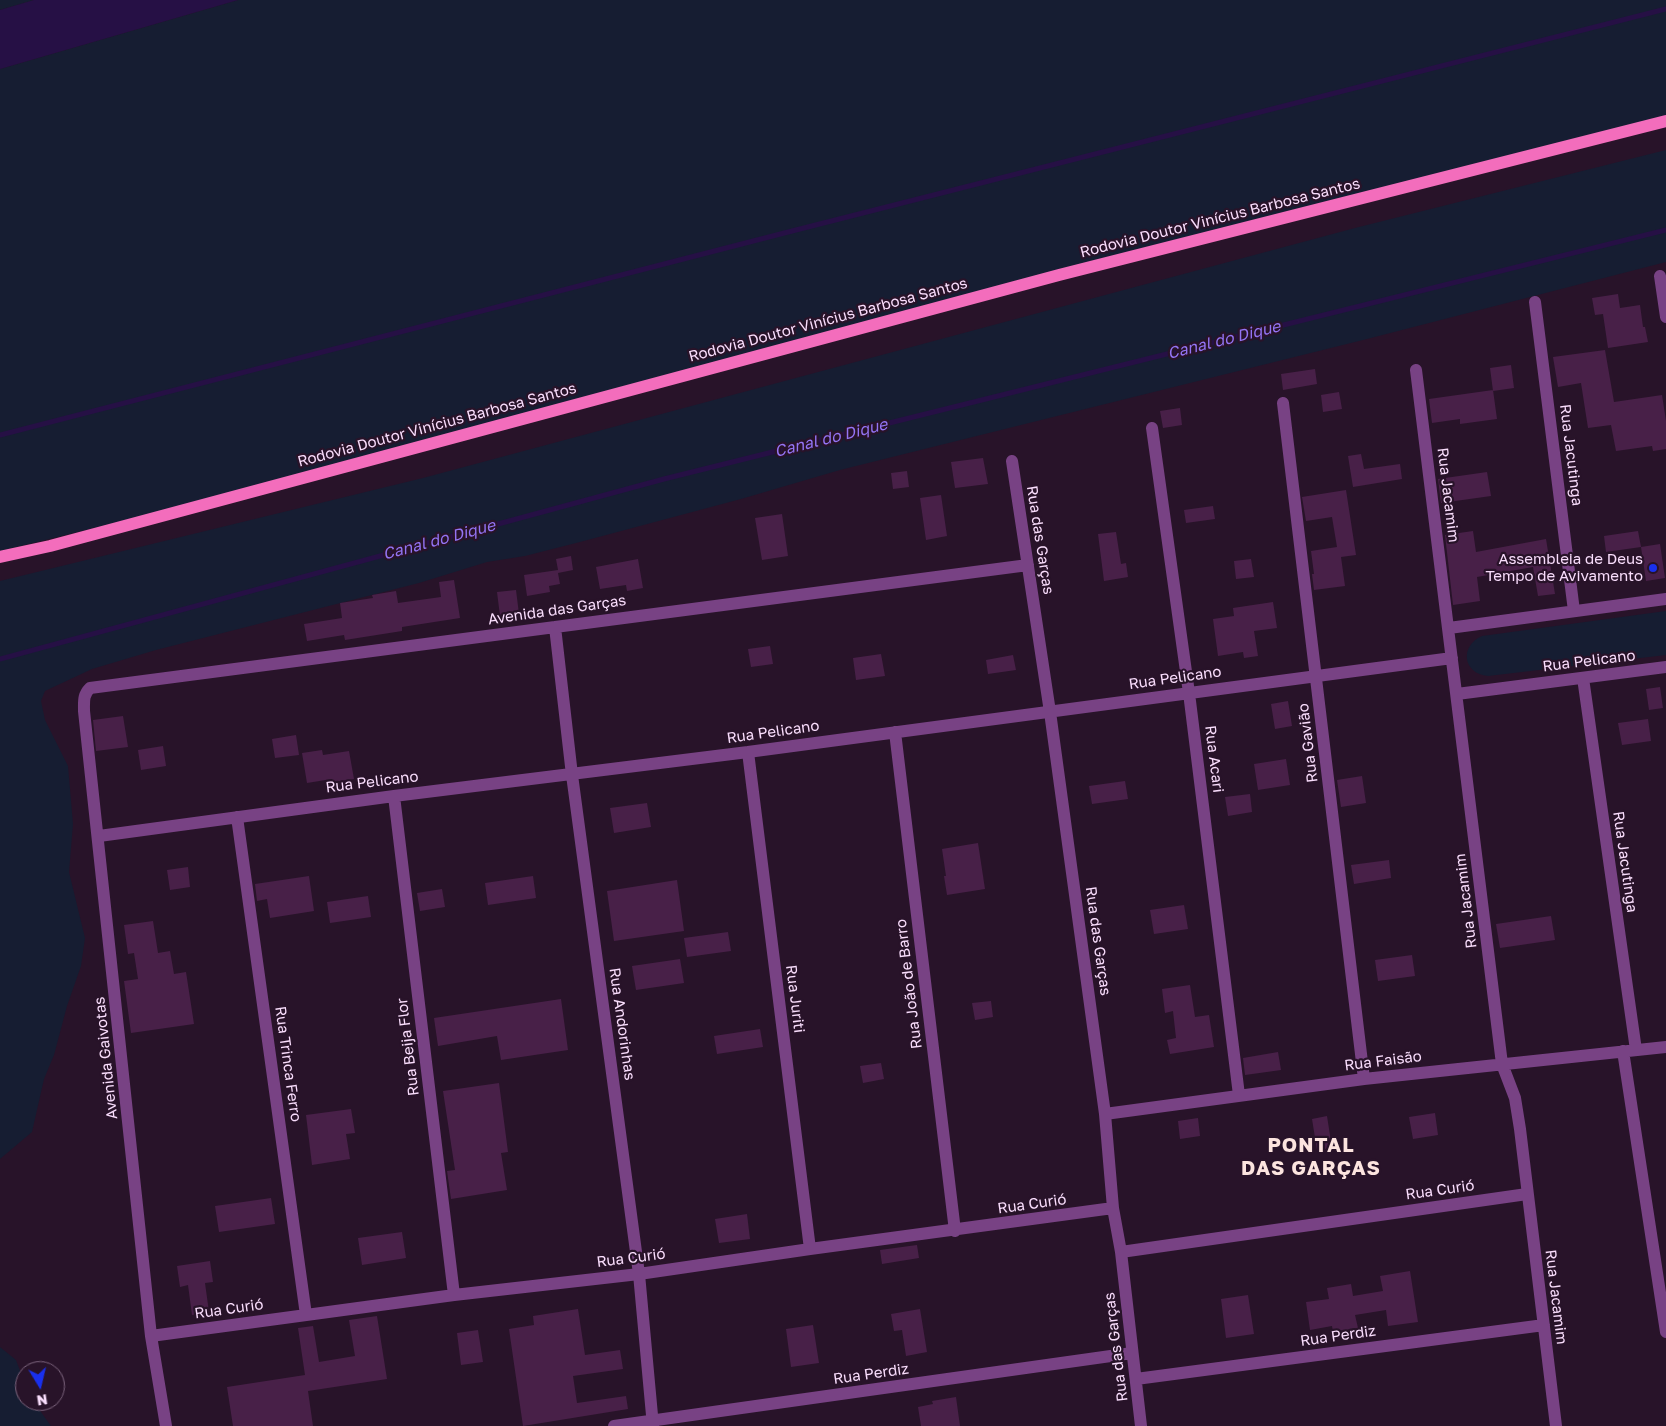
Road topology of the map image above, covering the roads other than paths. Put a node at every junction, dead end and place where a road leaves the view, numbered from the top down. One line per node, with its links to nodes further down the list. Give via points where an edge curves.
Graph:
1 (1666, 121): 9 (main road, Rodovia Doutor Vinícius Barbosa Santos, via 1059,275 60,543)
2 (1660, 276): 4 (street)
3 (1535, 302): 12 (street, Rua Jacutinga)
4 (1666, 317)
5 (1416, 370): 14 (street, Rua Jacamim)
6 (1283, 402): 17 (street, Rua Gavião)
7 (1152, 428): 20 (street, Rua Acari)
8 (1012, 461): 10 (street, Rua das Garças)
9 (0, 556)
10 (1028, 564): 13 (street, Avenida das Garças); 22 (street, Rua das Garças)
11 (1666, 599): 12 (street)
12 (1574, 611): 14 (street)
13 (555, 627): 19 (street, Avenida das Garças); 25 (street, Rua Andorinhas)
14 (1449, 628): 15 (street, Rua Jacamim)
15 (1452, 658): 17 (street, Rua Pelicano); 21 (street, Rua Jacamim)
16 (1666, 667): 18 (street, Rua Pelicano)
17 (1316, 676): 20 (street, Rua Pelicano); 32 (street, Rua Gavião)
18 (1583, 678): 21 (street, Rua Pelicano); 30 (street, Rua Jacutinga)
19 (90, 688): 28 (street, Avenida Gaivotas, via 85,693 84,711)
20 (1189, 692): 22 (street, Rua Pelicano); 33 (street, Rua Acari)
21 (1457, 694): 31 (street, Rua Jacamim)
22 (1050, 712): 23 (street, Rua Pelicano); 34 (street, Rua das Garças)
23 (895, 732): 24 (street, Rua Pelicano); 37 (street, Rua João de Barro)
24 (748, 752): 25 (street, Rua Pelicano); 38 (street, Rua Juriti)
25 (572, 775): 26 (street, Rua Pelicano); 40 (street, Rua Andorinhas)
26 (394, 796): 27 (street, Rua Pelicano); 41 (street, Rua Beija Flor)
27 (237, 817): 28 (street, Rua Pelicano); 42 (street, Rua Trinca Ferro)
28 (98, 836): 45 (street, Avenida Gaivotas)
29 (1666, 1046): 30 (street, Rua Faisão)
30 (1629, 1051): 31 (street, Rua Faisão); 44 (street, Rua Jacutinga)
31 (1502, 1064): 32 (street, Rua Faisão); 35 (street, Rua Jacamim, via 1520,1129)
32 (1364, 1079): 33 (street, Rua Faisão)
33 (1239, 1095): 34 (street, Rua Faisão)
34 (1105, 1114): 36 (street, Rua das Garças)
35 (1526, 1194): 39 (street, Rua Curió); 43 (street, Rua Jacamim)
36 (1113, 1208): 37 (street, Rua Curió); 39 (street, Rua das Garças)
37 (954, 1231): 38 (street, Rua Curió)
38 (810, 1249): 40 (street, Rua Curió)
39 (1121, 1252): 46 (street, Rua das Garças)
40 (639, 1274): 41 (street, Rua Curió); 48 (street, Rua Andorinhas)
41 (454, 1295): 42 (street, Rua Curió)
42 (306, 1315): 45 (street, Rua Curió)
43 (1544, 1325): 47 (street, Rua Perdiz); 52 (street, Rua Jacamim)
44 (1666, 1332)
45 (152, 1336): 49 (street, Avenida Gaivotas)
46 (1132, 1352): 47 (street, Rua das Garças); 48 (street, Rua Perdiz)
47 (1136, 1379): 51 (street, Rua das Garças)
48 (653, 1424): 50 (street, Rua Perdiz)
49 (166, 1426)
50 (614, 1426)
51 (1141, 1426)
52 (1556, 1426)

